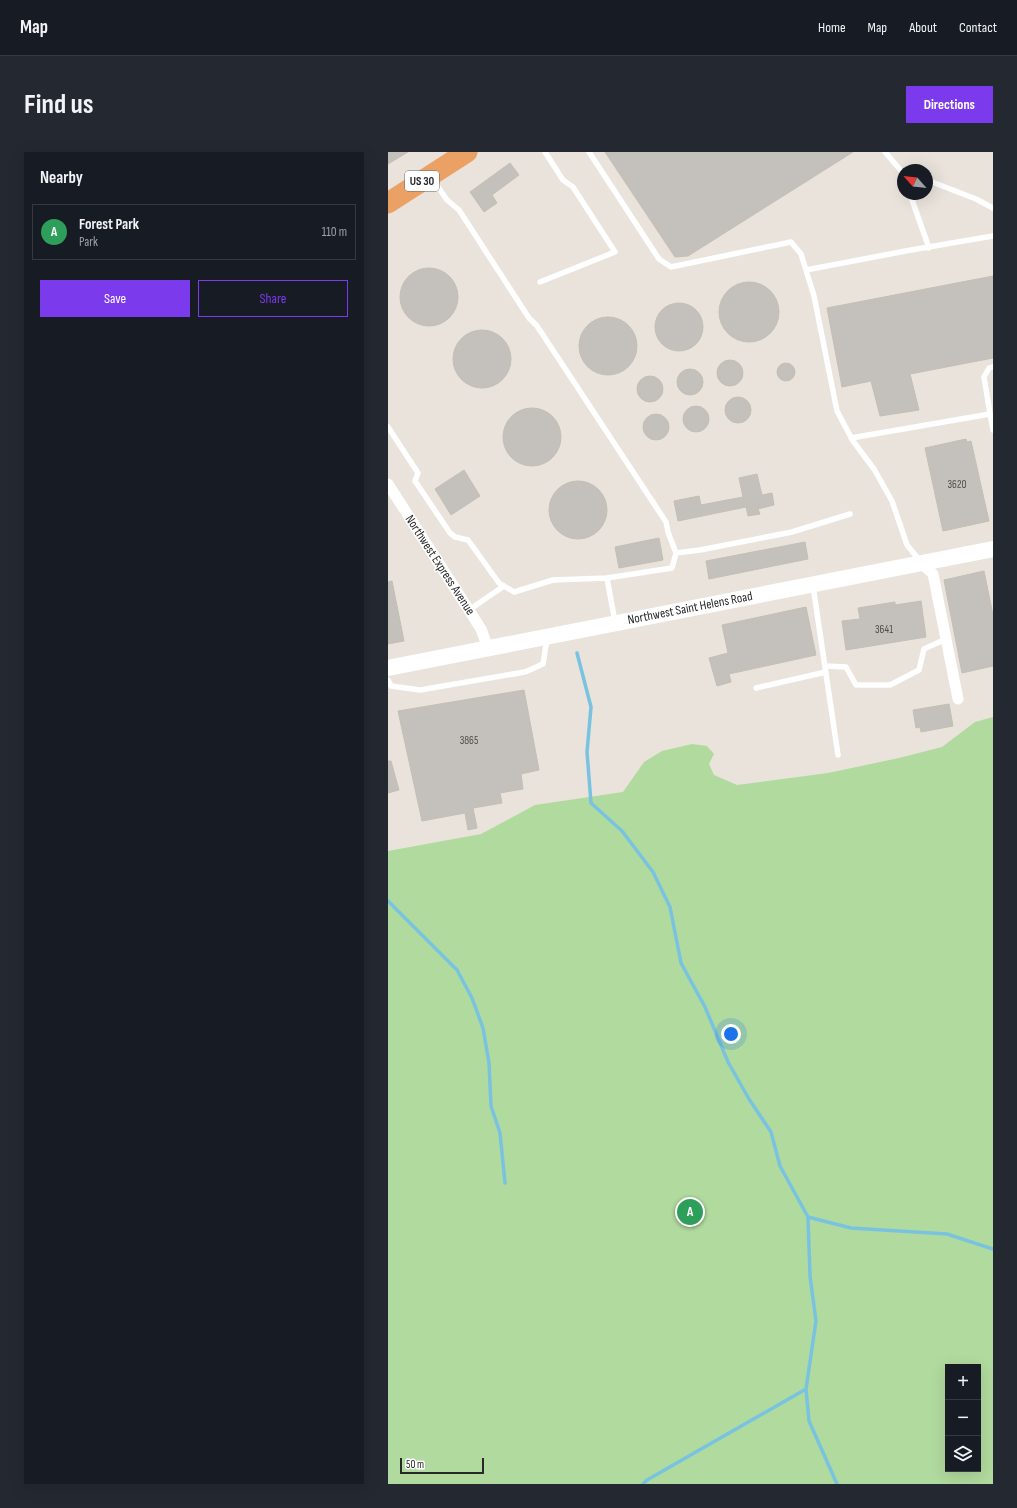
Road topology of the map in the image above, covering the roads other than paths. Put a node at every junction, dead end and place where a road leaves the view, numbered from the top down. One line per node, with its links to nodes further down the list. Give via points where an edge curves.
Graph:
1 (467, 152): 6 (highway, US 30)
2 (545, 152): 14 (lane, via 563,180 573,187 616,252)
3 (589, 152): 13 (lane, via 663,263 671,267 792,242 801,254)
4 (885, 152): 5 (lane)
5 (897, 165)
6 (430, 176): 9 (highway, US 30); 23 (lane, via 447,200 459,210 666,522 667,532)
7 (933, 182): 10 (lane)
8 (912, 200): 12 (lane)
9 (388, 203)
10 (993, 208)
11 (993, 236): 12 (lane)
12 (929, 248): 13 (lane)
13 (806, 270): 19 (lane, via 814,296 837,411)
14 (540, 282)
15 (993, 367): 16 (lane, via 989,368 984,378)
16 (990, 414): 18 (lane); 19 (lane)
17 (388, 427): 27 (lane, via 418,473 415,481 450,533 468,540 499,583)
18 (993, 430)
19 (851, 438): 24 (lane, via 892,501 907,545)
20 (388, 484): 28 (street, Northwest Express Avenue)
21 (850, 514): 23 (lane, via 792,532)
22 (993, 549): 24 (main road, Northwest Saint Helens Road)
23 (676, 553): 25 (lane, via 672,568)
24 (921, 563): 26 (main road, Northwest Saint Helens Road); 31 (street, via 933,574)
25 (607, 578): 27 (lane, via 553,580 514,592); 29 (lane)
26 (813, 584): 29 (main road, Northwest Saint Helens Road); 34 (lane)
27 (504, 586): 28 (lane)
28 (469, 610): 32 (street, Northwest Express Avenue, via 481,629)
29 (615, 623): 30 (main road, Northwest Saint Helens Road)
30 (547, 636): 32 (main road, Northwest Saint Helens Road); 35 (lane, via 542,664 525,672 420,690 391,686)
31 (946, 639): 34 (lane, via 924,650 919,670 890,685 856,685 846,667); 37 (street)
32 (488, 648): 33 (main road, Northwest Saint Helens Road)
33 (388, 668)
34 (826, 669): 36 (lane); 38 (lane)
35 (388, 680)
36 (756, 688)
37 (958, 699)
38 (838, 754)

